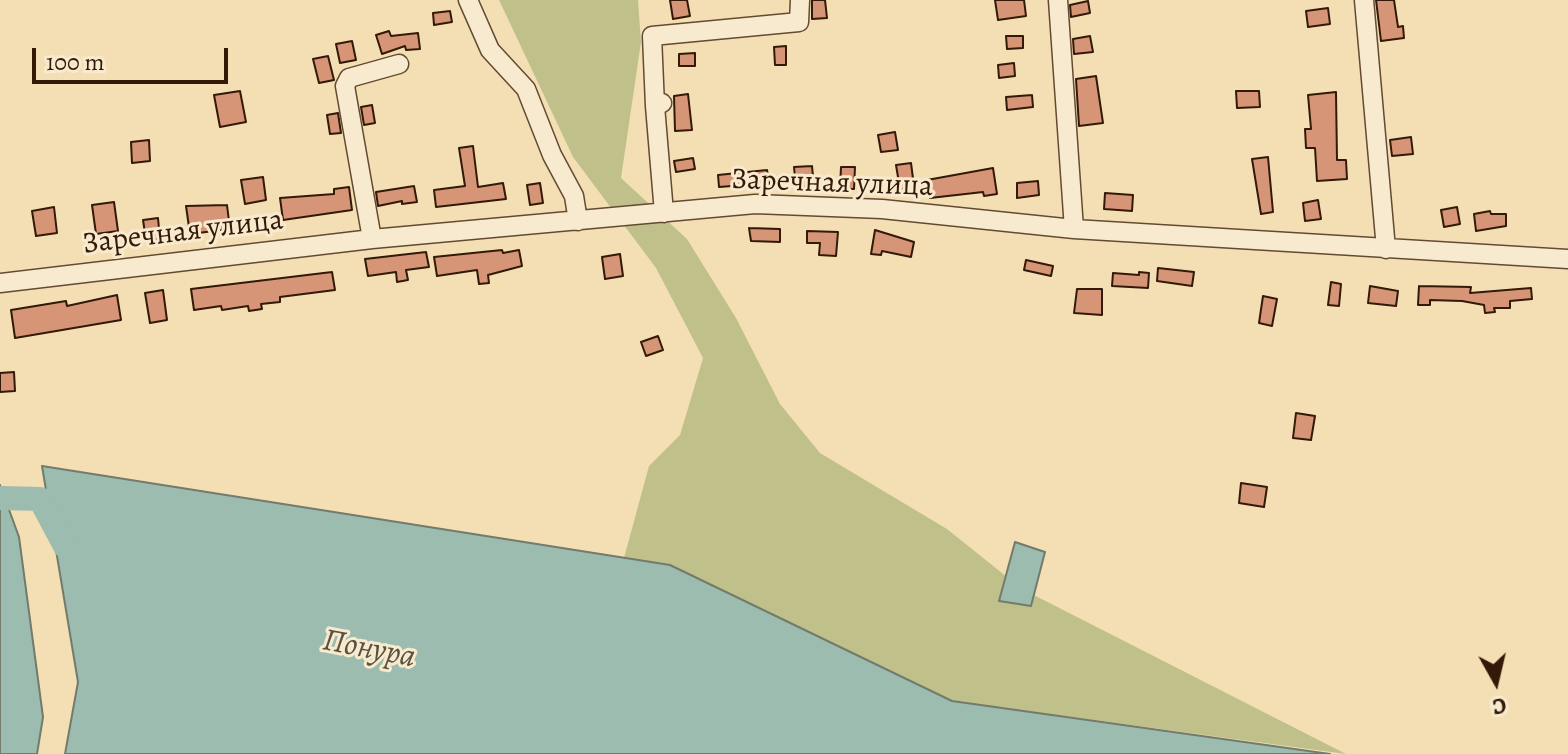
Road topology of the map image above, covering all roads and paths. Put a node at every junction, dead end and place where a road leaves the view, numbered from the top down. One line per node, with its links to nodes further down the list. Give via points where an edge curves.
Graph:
1 (468, 0): 7 (street, via 490,50 526,89 574,196)
2 (800, 0): 6 (street, via 799,22 652,36)
3 (1058, 0): 8 (street)
4 (1364, 0): 10 (street)
5 (399, 64): 9 (street, via 349,78 345,86)
6 (664, 213): 7 (street, Заречная улица); 8 (street, Заречная улица, via 755,204 882,209)
7 (578, 221): 9 (street, Заречная улица)
8 (1074, 229): 10 (street, Заречная улица)
9 (372, 239): 12 (street, Заречная улица)
10 (1386, 249): 11 (street, Заречная улица)
11 (1568, 259)
12 (0, 283)

